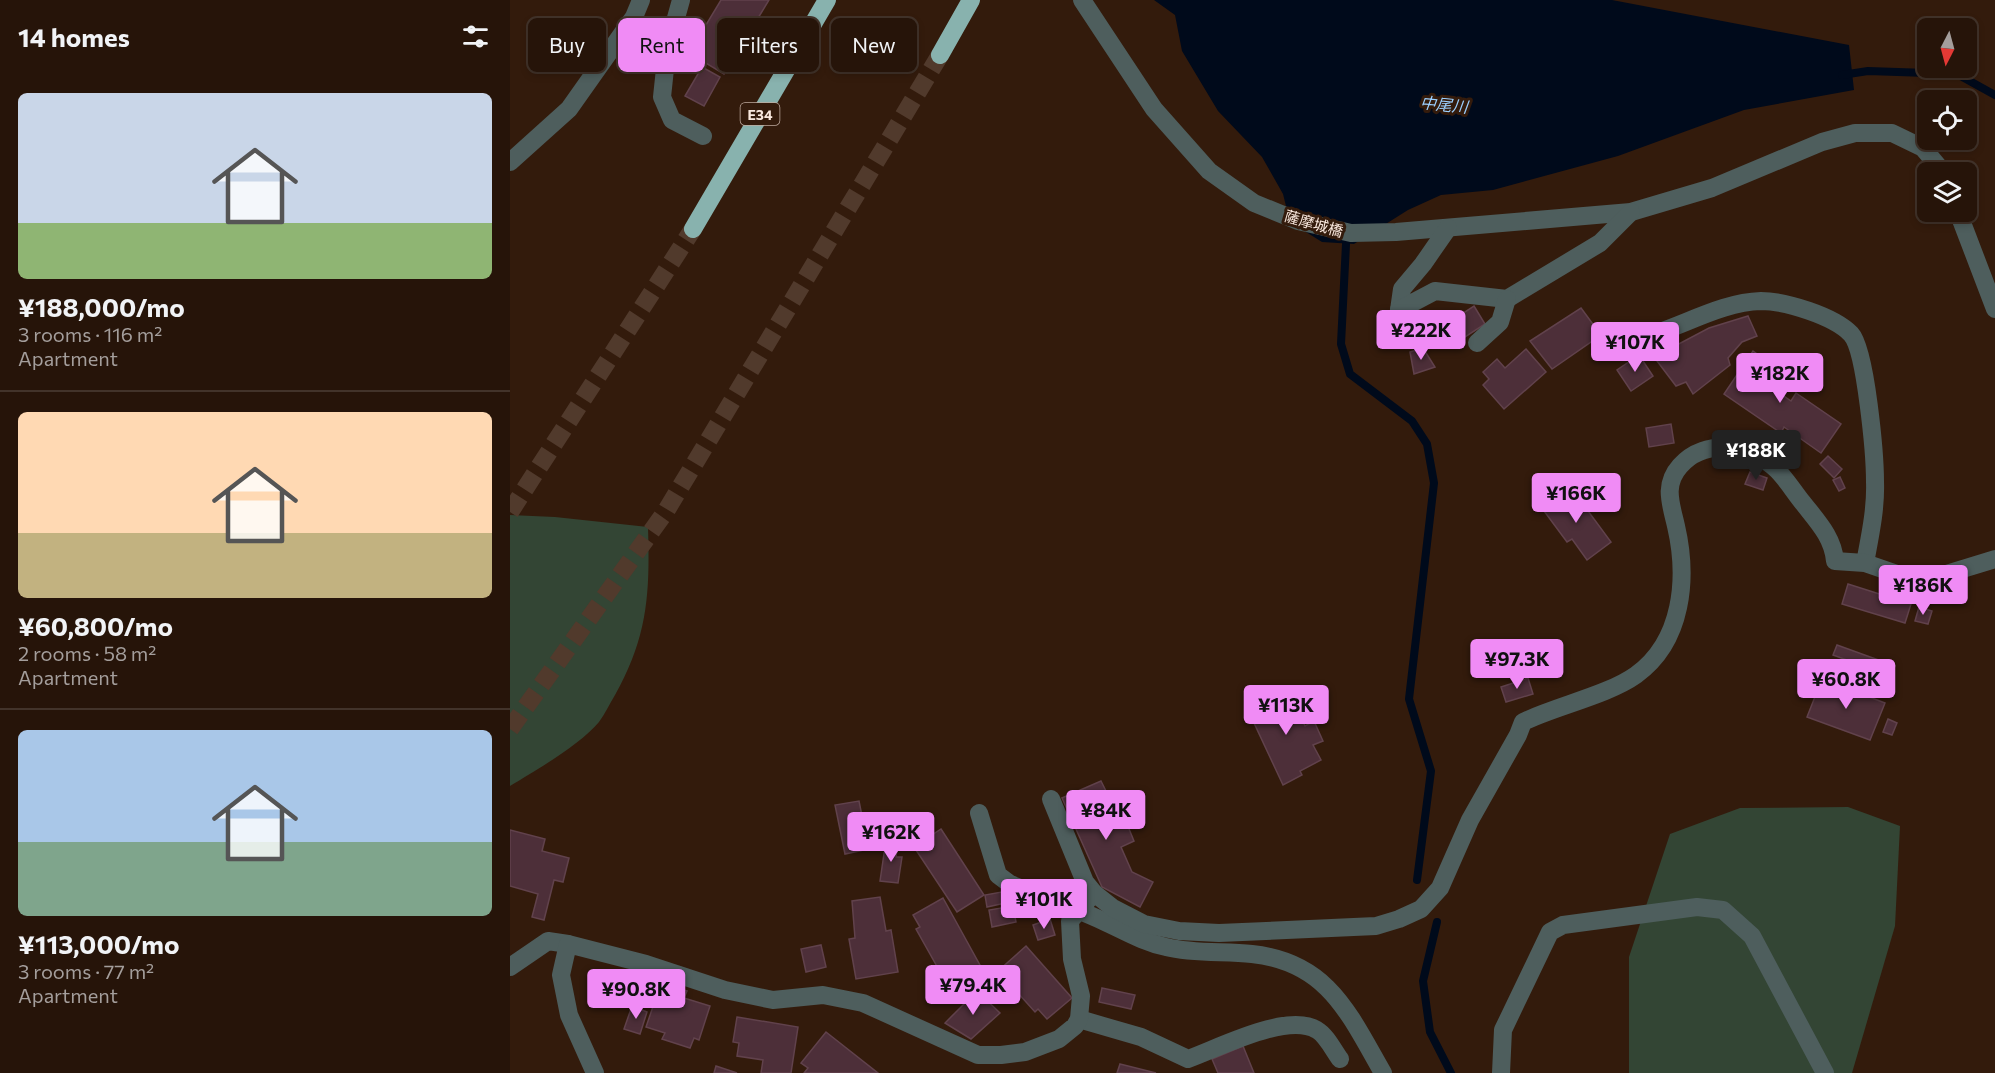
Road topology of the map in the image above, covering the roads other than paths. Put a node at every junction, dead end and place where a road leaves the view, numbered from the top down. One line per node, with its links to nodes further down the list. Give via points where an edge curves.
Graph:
1 (641, 0): 8 (street, via 634,17 569,109)
2 (681, 0): 7 (street, via 667,50 662,97 672,120)
3 (827, 0): 13 (highway, E34)
4 (971, 0): 6 (highway)
5 (1082, 0): 12 (street, 薩摩城橋, via 1154,110 1209,171 1254,203 1298,221 1351,233)
6 (940, 55)
7 (703, 136)
8 (510, 162)
9 (1935, 162): 10 (street, 薩摩城橋, via 1923,148 1892,134 1855,133 1822,142 1712,188)
10 (1631, 212): 12 (street, 薩摩城橋); 14 (street, via 1600,243)
11 (1962, 222): 15 (street)
12 (1448, 228): 16 (street, via 1402,289)
13 (693, 229)
14 (1507, 299): 16 (street, via 1435,291); 19 (street, via 1500,322)
15 (1995, 309)
16 (1399, 310): 17 (street)
17 (1395, 332)
18 (1657, 333): 21 (street, via 1729,306 1762,301 1824,317 1851,334 1862,356 1876,481)
19 (1477, 343)
20 (1995, 559): 21 (street, via 1920,582)
21 (1865, 563): 24 (street, via 1835,561 1825,531 1769,464 1754,454 1732,448 1701,450 1679,466 1669,486 1681,588 1681,603 1670,637 1636,675 1523,722 1470,820 1440,888 1421,909 1376,926 1219,933 1144,924)
22 (1051, 799): 24 (street, via 1085,882)
23 (979, 813): 25 (street, via 998,875 1010,884)
24 (1094, 893): 25 (street)
25 (1077, 910): 28 (street, via 1070,921 1072,959 1081,996); 31 (street, via 1140,940 1170,948 1290,960 1310,972 1337,998)
26 (568, 944): 27 (street, via 548,941); 28 (street, via 725,990 773,1000 824,995 863,1003 978,1055 1025,1052 1059,1039); 30 (street, via 561,975 569,1015)
27 (510, 967)
28 (1079, 1019): 29 (street, via 1141,1036 1188,1059 1279,1026 1295,1024 1317,1030)
29 (1340, 1059)
30 (595, 1073)
31 (1383, 1073)
32 (1501, 1073): 33 (street, via 1503,1030 1550,932 1563,925 1697,907 1723,910 1752,936)
33 (1825, 1073)

